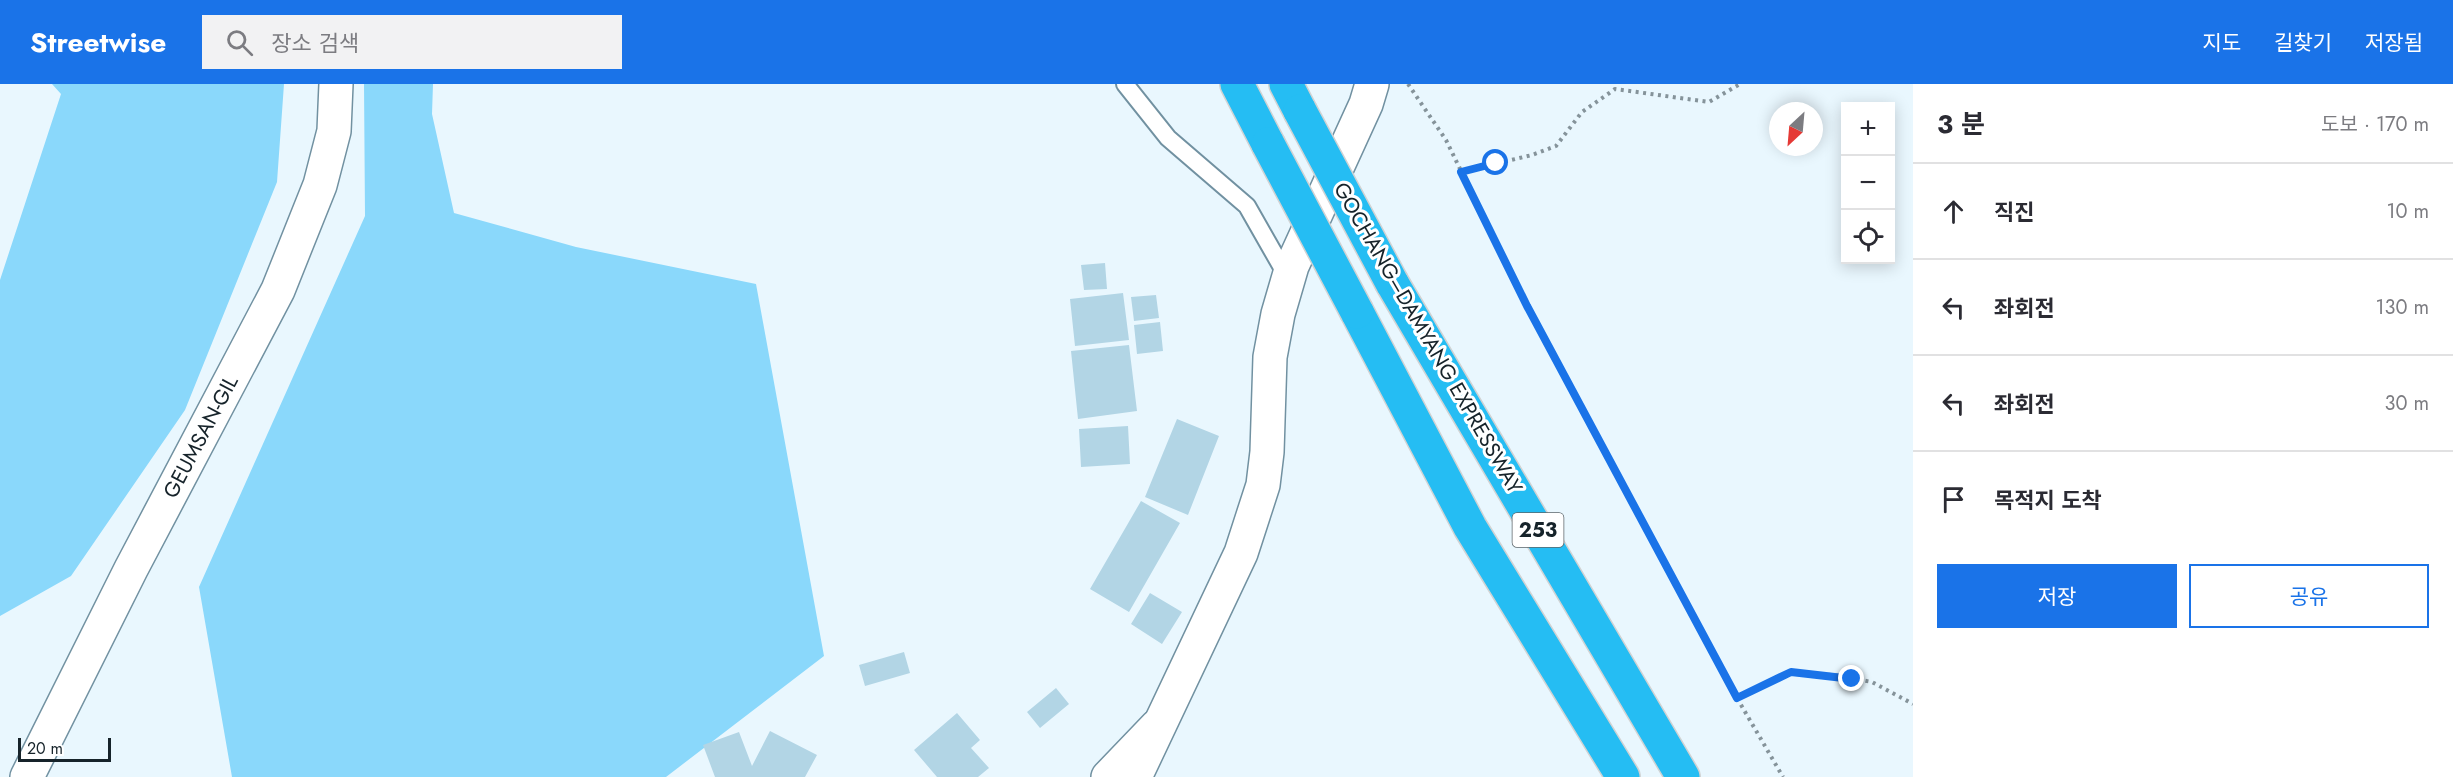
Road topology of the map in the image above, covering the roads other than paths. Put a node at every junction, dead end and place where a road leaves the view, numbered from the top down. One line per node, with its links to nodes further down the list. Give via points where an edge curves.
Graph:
1 (336, 84): 8 (street, GEUMSAN-GIL, via 334,131 320,185 278,290)
2 (1125, 84): 6 (lane, via 1168,138 1247,206)
3 (1237, 84): 11 (highway, GOCHANG–DAMYANG EXPRESSWAY / 253, bridge, via 1470,527)
4 (1372, 84): 6 (street)
5 (1293, 97): 12 (highway, GOCHANG–DAMYANG EXPRESSWAY / 253, bridge, via 1392,283)
6 (1288, 278): 7 (street, via 1270,357 1263,485 1241,553)
7 (1162, 720): 9 (street); 10 (street)
8 (27, 777)
9 (1108, 777)
10 (1135, 777)
11 (1623, 777)
12 (1683, 777)

